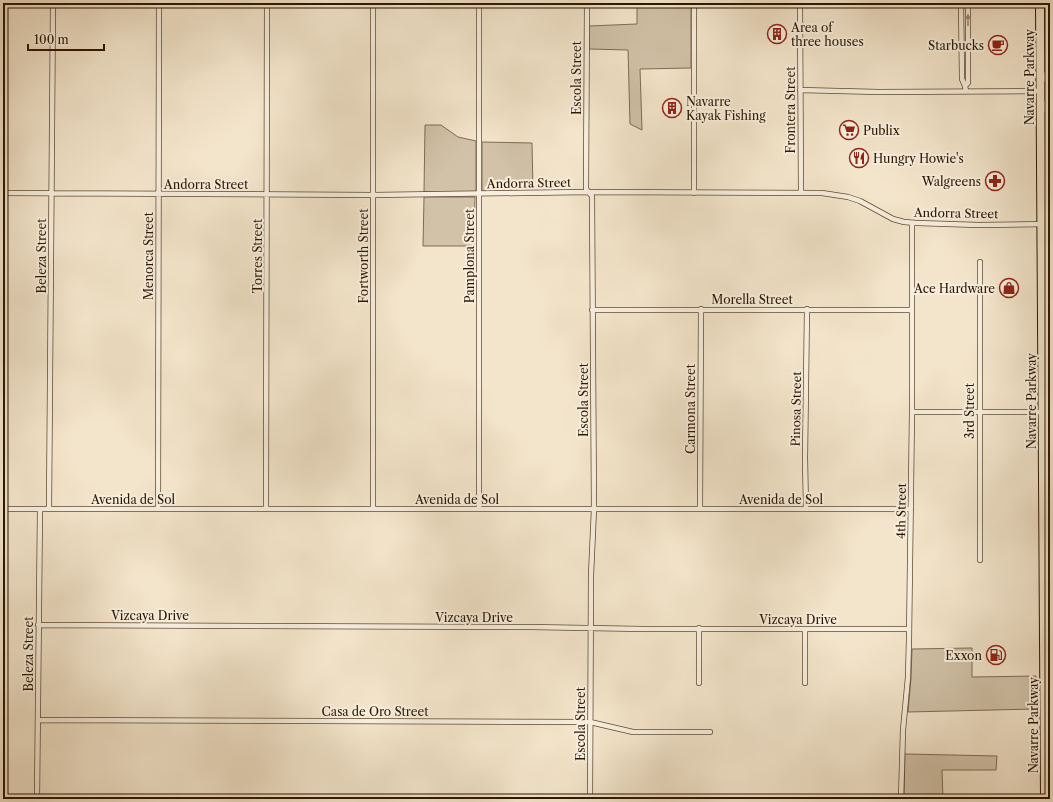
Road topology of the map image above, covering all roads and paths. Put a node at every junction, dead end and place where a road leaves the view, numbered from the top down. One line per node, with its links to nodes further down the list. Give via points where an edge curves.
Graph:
1 (53, 3): 22 (street, Beleza Street)
2 (159, 3): 25 (street, Menorca Street)
3 (267, 3): 26 (street, Torres Street)
4 (373, 3): 28 (street, Fortworth Street)
5 (479, 3): 27 (street, Pamplona Street)
6 (586, 3): 20 (street, Escola Street, via 586,189)
7 (694, 3): 23 (street)
8 (800, 3): 15 (street, Frontera Street)
9 (962, 3): 13 (street, via 962,79)
10 (968, 3): 13 (street, one-way to 10, via 968,83)
11 (1040, 3): 12 (highway, Navarre Parkway)
12 (1041, 69): 14 (street); 17 (highway, Navarre Parkway)
13 (965, 86): 16 (street)
14 (1050, 88)
15 (800, 90): 16 (street); 24 (street, Frontera Street)
16 (966, 91): 17 (street)
17 (1041, 91): 19 (highway, Navarre Parkway)
18 (1050, 95): 19 (street)
19 (1041, 114): 30 (highway, Navarre Parkway)
20 (589, 192): 23 (street, Andorra Street); 27 (street, Andorra Street); 34 (street, Escola Street, via 592,196)
21 (3, 193): 22 (street, Andorra Street)
22 (51, 193): 25 (street, Andorra Street); 41 (street, Beleza Street)
23 (694, 193): 24 (street, Andorra Street)
24 (801, 193): 29 (street, Andorra Street, via 822,192 848,197 893,219)
25 (158, 194): 26 (street, Andorra Street); 42 (street, Menorca Street)
26 (267, 194): 28 (street, Andorra Street); 43 (street, Torres Street)
27 (479, 194): 28 (street, Andorra Street); 45 (street, Pamplona Street)
28 (373, 195): 44 (street, Fortworth Street)
29 (912, 223): 30 (street, Andorra Street); 35 (street, 4th Street)
30 (1046, 224): 38 (highway, Navarre Parkway)
31 (980, 262): 37 (street, 3rd Street)
32 (701, 309): 33 (street, Morella Street); 34 (street, Morella Street); 47 (street, Carmona Street)
33 (807, 309): 35 (street, Morella Street); 48 (street, Pinosa Street)
34 (592, 310): 46 (street, Escola Street)
35 (912, 310): 36 (street, 4th Street)
36 (912, 412): 37 (street); 49 (street, 4th Street)
37 (980, 412): 38 (street); 51 (street, 3rd Street)
38 (1046, 412): 50 (highway, Navarre Parkway)
39 (3, 509): 40 (street, Avenida de Sol)
40 (40, 509): 41 (street, Avenida de Sol); 52 (street, Beleza Street)
41 (50, 509): 42 (street, Avenida de Sol)
42 (158, 509): 43 (street, Avenida de Sol)
43 (266, 509): 44 (street, Avenida de Sol)
44 (373, 509): 45 (street, Avenida de Sol)
45 (479, 509): 46 (street, Avenida de Sol)
46 (594, 509): 47 (street, Avenida de Sol); 53 (street, Escola Street)
47 (700, 509): 48 (street, Avenida de Sol)
48 (806, 509): 49 (street, Avenida de Sol)
49 (911, 509): 56 (street, 4th Street)
50 (1044, 552): 55 (highway, via 1047,558); 58 (highway, Navarre Parkway)
51 (980, 560)
52 (38, 625): 53 (street, Vizcaya Drive); 61 (street, Beleza Street)
53 (591, 628): 54 (street, Vizcaya Drive); 62 (street, Escola Street)
54 (699, 628): 57 (street, Vizcaya Drive); 59 (street)
55 (1050, 628)
56 (909, 629): 57 (street, Vizcaya Drive); 66 (street, 4th Street)
57 (805, 630): 60 (street)
58 (1047, 642): 67 (highway, Navarre Parkway)
59 (698, 683)
60 (805, 683)
61 (38, 720): 62 (street, Casa de Oro Street); 64 (street, Beleza Street)
62 (590, 722): 63 (street, Casa de Oro Street, via 634,732); 65 (street, Escola Street)
63 (710, 732)
64 (37, 799)
65 (590, 799)
66 (902, 799)
67 (1045, 799)

